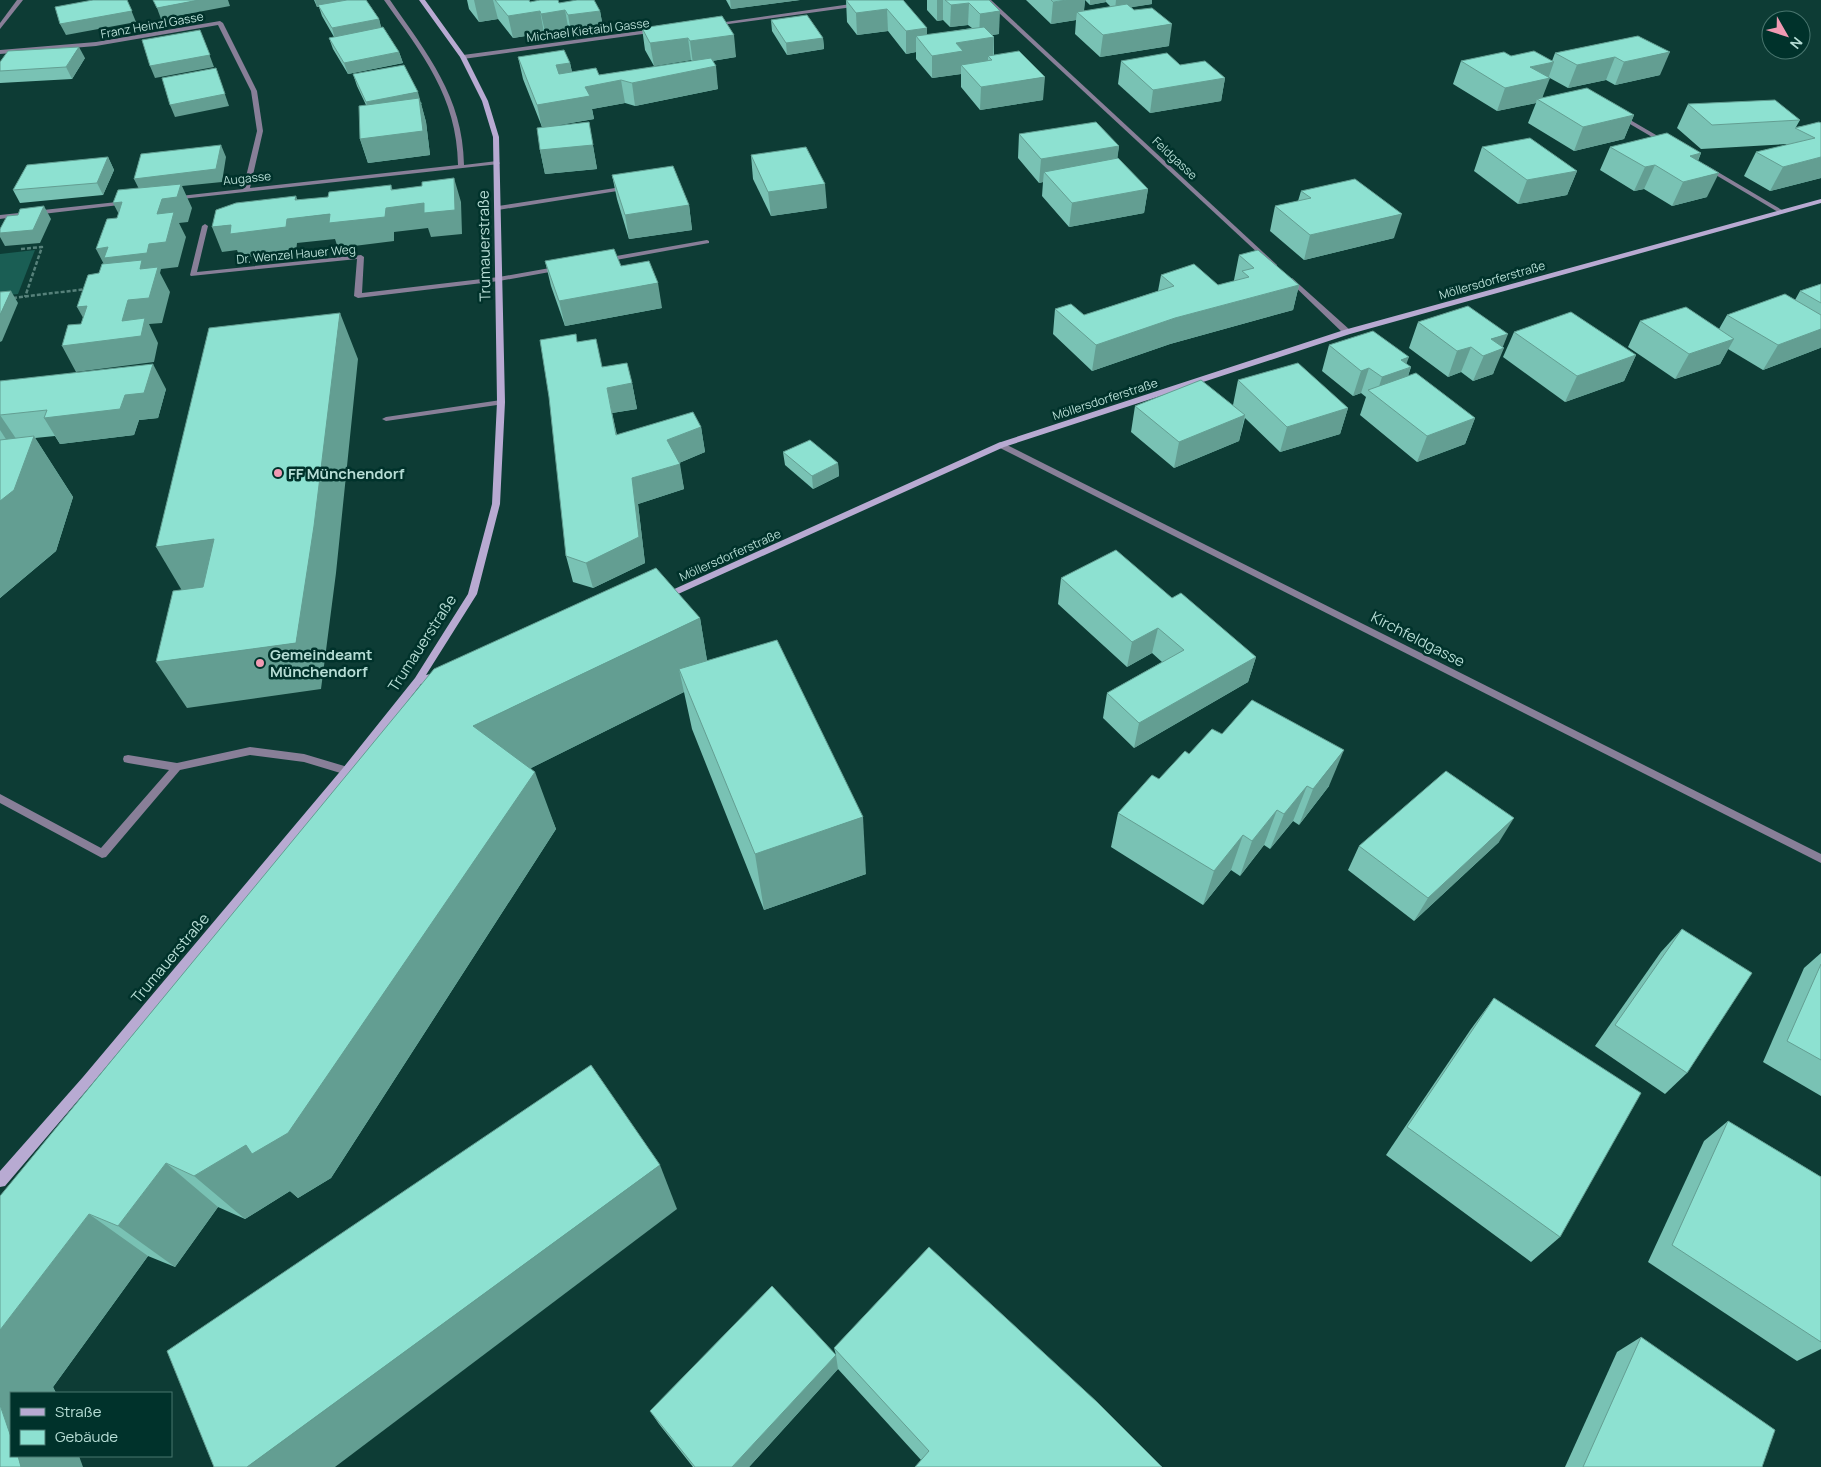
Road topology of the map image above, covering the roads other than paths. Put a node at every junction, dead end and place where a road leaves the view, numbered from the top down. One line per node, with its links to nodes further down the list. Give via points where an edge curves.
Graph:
1 (20, 0): 7 (street)
2 (387, 0): 15 (street, via 441,83 454,112 461,146)
3 (422, 0): 10 (main road, Trumauerstraße)
4 (988, 0): 29 (street, Feldgasse)
5 (865, 4): 6 (street)
6 (710, 24)
7 (0, 27)
8 (662, 30): 10 (street, Michael Kietaibl Gasse)
9 (0, 52): 17 (street, Franz Heinzl Gasse, via 96,44 220,23 254,92 258,115 260,131)
10 (463, 56): 14 (main road, Trumauerstraße, via 485,101 496,137)
11 (1614, 113): 12 (street)
12 (1672, 147)
13 (1697, 162): 22 (street)
14 (498, 163): 15 (street, Augasse); 21 (main road, Trumauerstraße)
15 (461, 167): 17 (street, Augasse)
16 (632, 188): 21 (street)
17 (246, 190): 18 (street, Augasse)
18 (168, 198)
19 (1821, 201): 22 (main road, Möllersdorferstraße)
20 (129, 202): 23 (street)
21 (498, 208): 28 (main road, Trumauerstraße)
22 (1780, 211): 29 (main road, Möllersdorferstraße)
23 (0, 217)
24 (205, 226): 28 (street, Dr. Wenzel Hauer Weg, via 193,275 362,257 358,296)
25 (707, 242): 26 (street)
26 (601, 261)
27 (572, 266): 28 (street)
28 (499, 279): 30 (main road, Trumauerstraße)
29 (1347, 332): 32 (main road, Möllersdorferstraße)
30 (501, 402): 31 (street); 35 (main road, Trumauerstraße, via 496,504 472,594)
31 (386, 419)
32 (1001, 445): 33 (main road, Möllersdorferstraße); 40 (street, Kirchfeldgasse)
33 (658, 600)
34 (444, 674): 35 (main road)
35 (418, 681): 38 (main road, Trumauerstraße)
36 (128, 759): 37 (street)
37 (177, 767): 38 (street, via 250,751 304,758); 39 (street, via 102,854)
38 (346, 771): 41 (main road, Trumauerstraße)
39 (0, 798)
40 (1821, 859)
41 (0, 1182)

